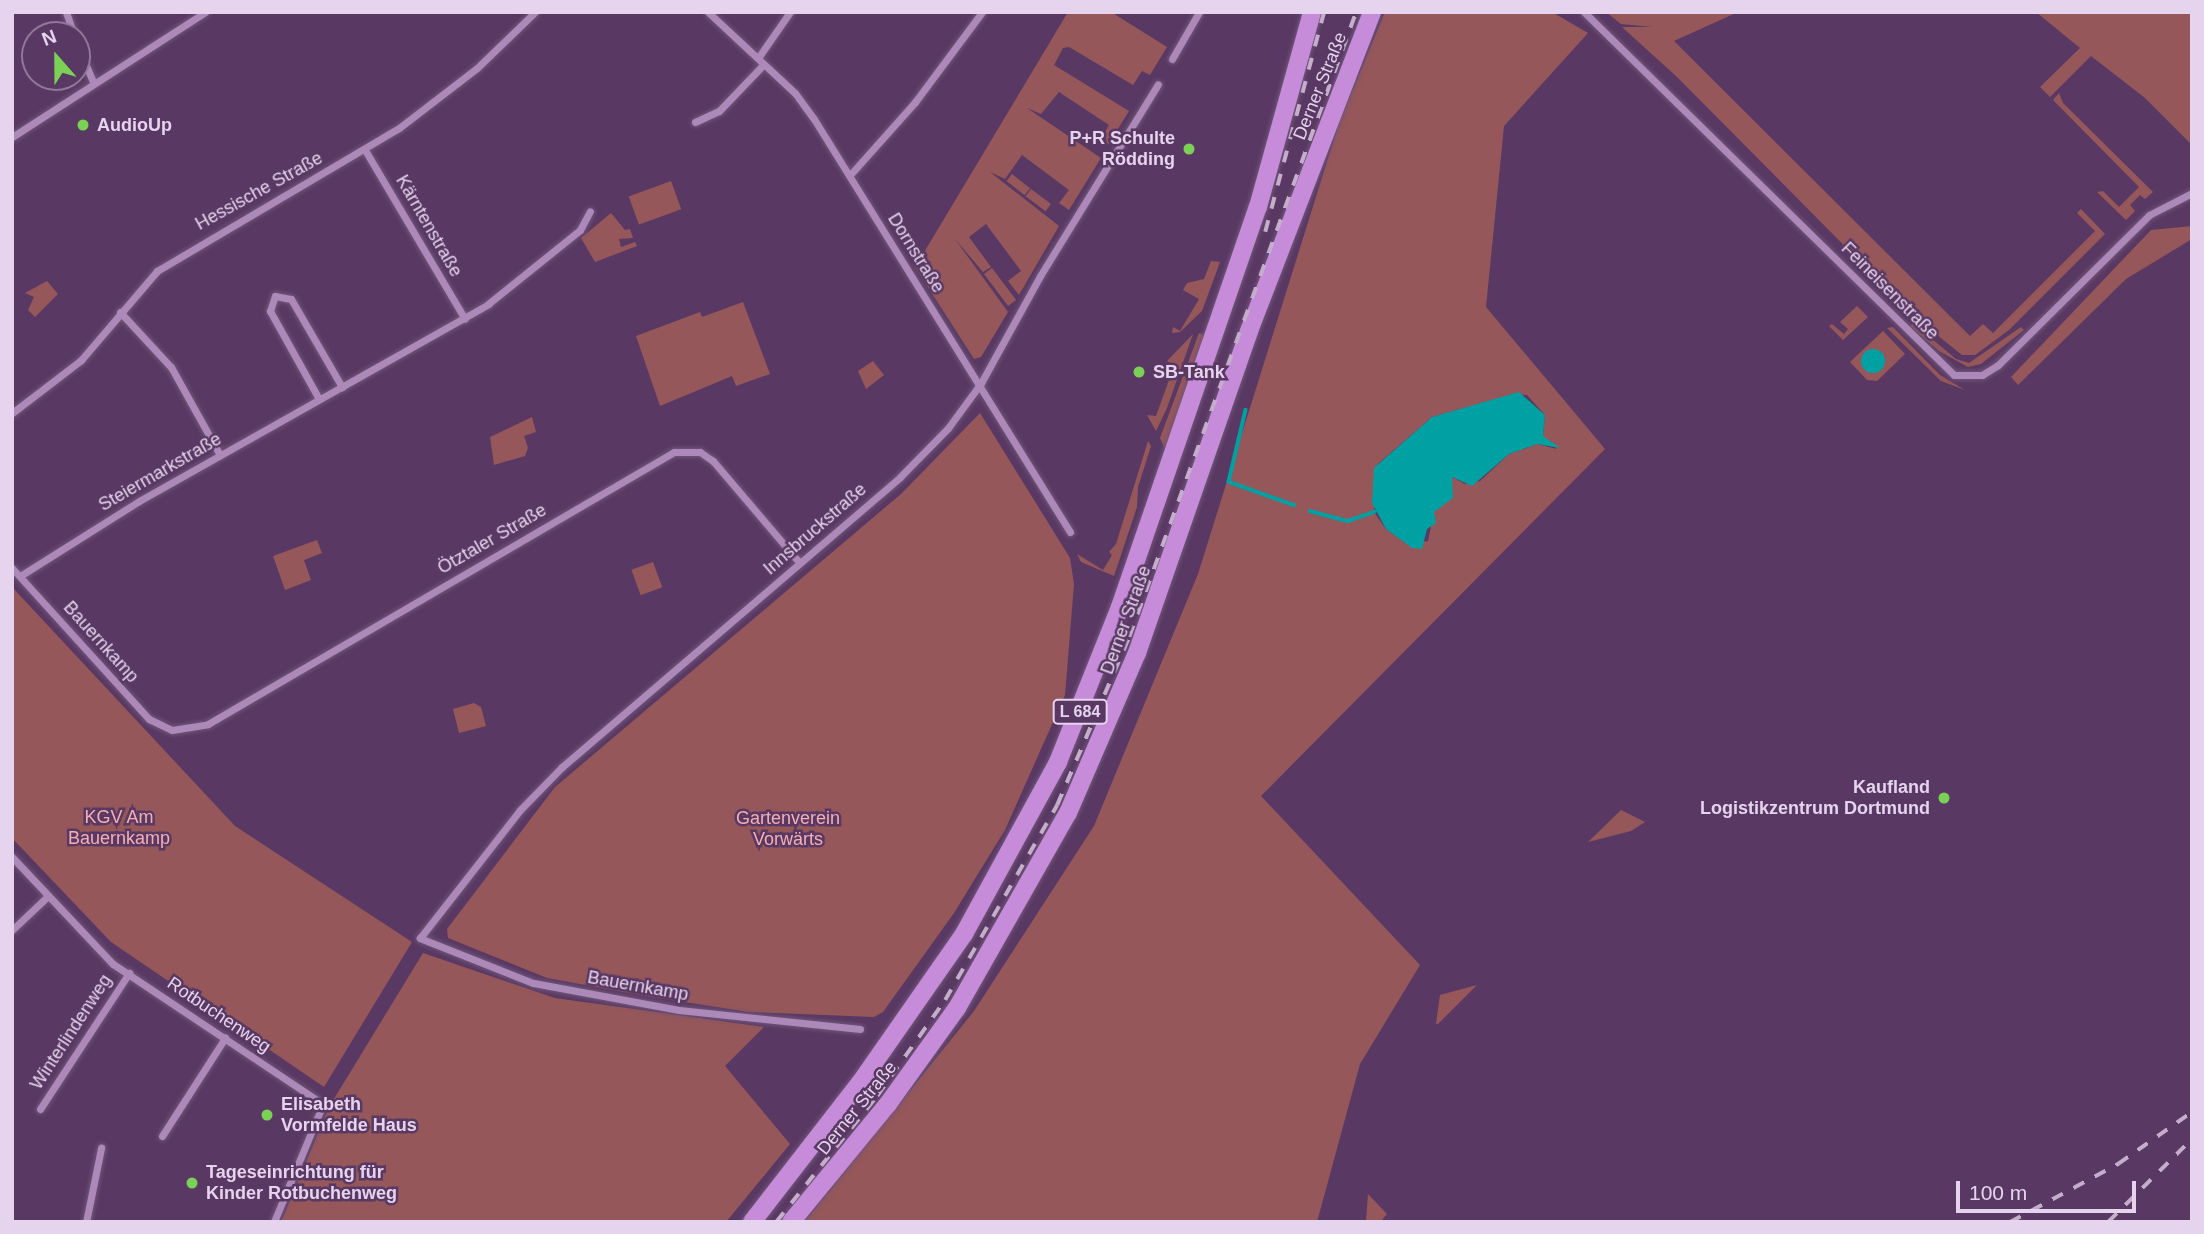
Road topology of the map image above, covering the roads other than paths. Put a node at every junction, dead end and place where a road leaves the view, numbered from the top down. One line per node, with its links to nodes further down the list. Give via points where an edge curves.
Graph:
1 (205, 12): 13 (street)
2 (535, 12): 17 (street, Hessische Straße, via 446,94)
3 (708, 12): 11 (street, Dornstraße)
4 (790, 12): 11 (street)
5 (982, 12): 18 (street, via 893,130)
6 (1199, 12): 10 (street)
7 (1312, 12): 45 (main road, Derner Straße / L 684, via 1245,244 1107,644 1058,762 1008,860 950,955 860,1083)
8 (1372, 12): 46 (main road, Derner Straße / L 684, via 1249,331 1133,664 1073,802 1031,886 957,1007 888,1104)
9 (1584, 12): 19 (street, Feineisenstraße, via 1954,375 1982,375 1998,365 2150,215)
10 (1172, 59)
11 (761, 61): 15 (street, via 719,111); 18 (street, Dornstraße, via 803,103)
12 (91, 77): 13 (street)
13 (94, 84): 16 (street)
14 (1158, 84): 23 (street, Innsbruckstraße, via 1040,276)
15 (695, 122)
16 (12, 136)
17 (366, 149): 21 (street, Hessische Straße, via 178,254); 22 (street, Kärntenstraße)
18 (850, 175): 23 (street, Dornstraße)
19 (2192, 193)
20 (590, 211): 22 (street, Steiermarkstraße, via 580,230)
21 (120, 312): 26 (street, Hessische Straße, via 81,360); 27 (street, via 171,367)
22 (465, 318): 24 (street, Steiermarkstraße)
23 (981, 383): 28 (street, Dornstraße); 29 (street, Innsbruckstraße, via 924,455)
24 (342, 387): 25 (street, Steiermarkstraße); 25 (street, via 291,299 275,296 270,312)
25 (319, 399): 27 (street, Steiermarkstraße)
26 (12, 413)
27 (220, 455): 31 (street, Steiermarkstraße)
28 (1070, 532)
29 (799, 562): 32 (street, Ötztaler Straße, via 713,461 700,452 674,452 208,724); 36 (street, Innsbruckstraße, via 562,767 520,810)
30 (12, 568): 31 (street, Bauernkamp)
31 (20, 576): 32 (street, Bauernkamp, via 149,719)
32 (172, 730)
33 (12, 857): 34 (street, Rotbuchenweg)
34 (48, 896): 35 (street); 37 (street, Rotbuchenweg, via 113,964)
35 (12, 930)
36 (420, 938): 38 (street, Bauernkamp, via 533,983 679,1010)
37 (129, 973): 39 (street, Rotbuchenweg); 40 (street, Winterlindenweg)
38 (860, 1030)
39 (225, 1038): 41 (street); 44 (street, Rotbuchenweg, via 323,1104)
40 (40, 1109)
41 (162, 1136)
42 (101, 1148): 43 (street)
43 (86, 1222)
44 (274, 1222)
45 (752, 1222)
46 (791, 1222)

